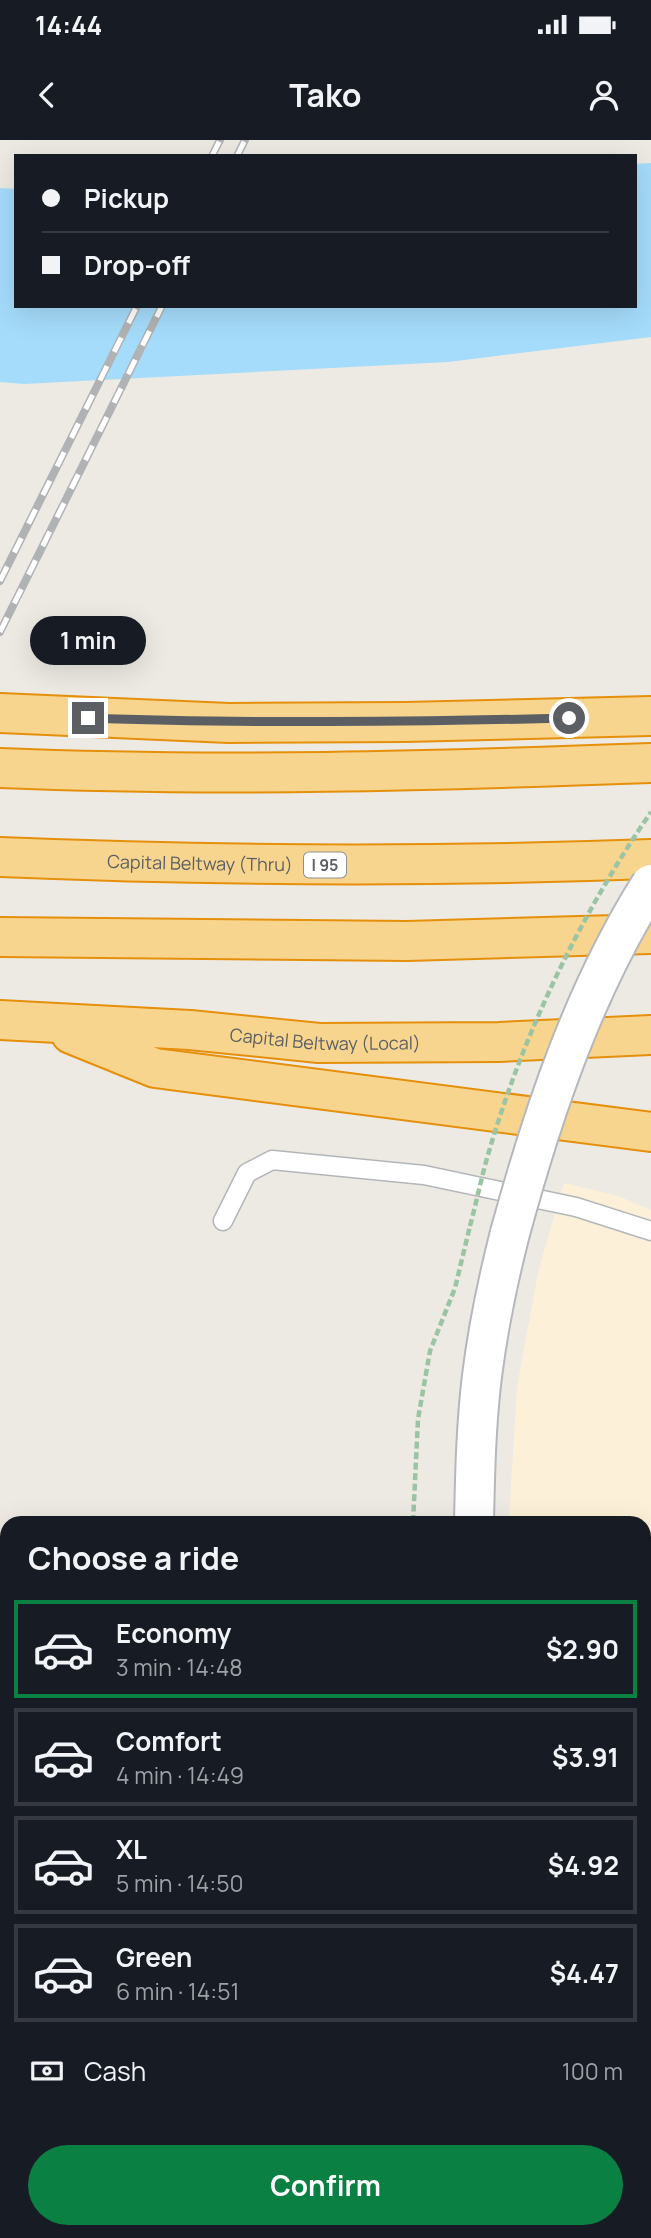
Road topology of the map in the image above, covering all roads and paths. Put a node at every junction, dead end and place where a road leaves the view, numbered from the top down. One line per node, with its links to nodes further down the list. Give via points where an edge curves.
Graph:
1 (0, 713): 2 (highway, via 229,723)
2 (651, 716)
3 (651, 763): 4 (highway, via 424,771)
4 (0, 768)
5 (0, 857): 6 (highway, Capital Beltway (Thru) / I 95, via 369,865)
6 (651, 859)
7 (651, 884): 18 (main road, bridge, via 609,959 555,1085 530,1158 494,1300 482,1376)
8 (651, 934): 9 (highway, via 407,941)
9 (0, 937)
10 (0, 1020): 11 (highway, Capital Beltway (Local))
11 (47, 1024): 12 (highway, Capital Beltway (Local), via 190,1030 319,1043); 13 (highway, via 155,1068)
12 (651, 1035)
13 (651, 1132)
14 (223, 1221): 16 (lane, via 247,1173 272,1160 425,1175 576,1207)
15 (470, 1226): 17 (path, via 455,1288 430,1352 418,1419)
16 (651, 1231)
17 (413, 1516)
18 (474, 1516)

